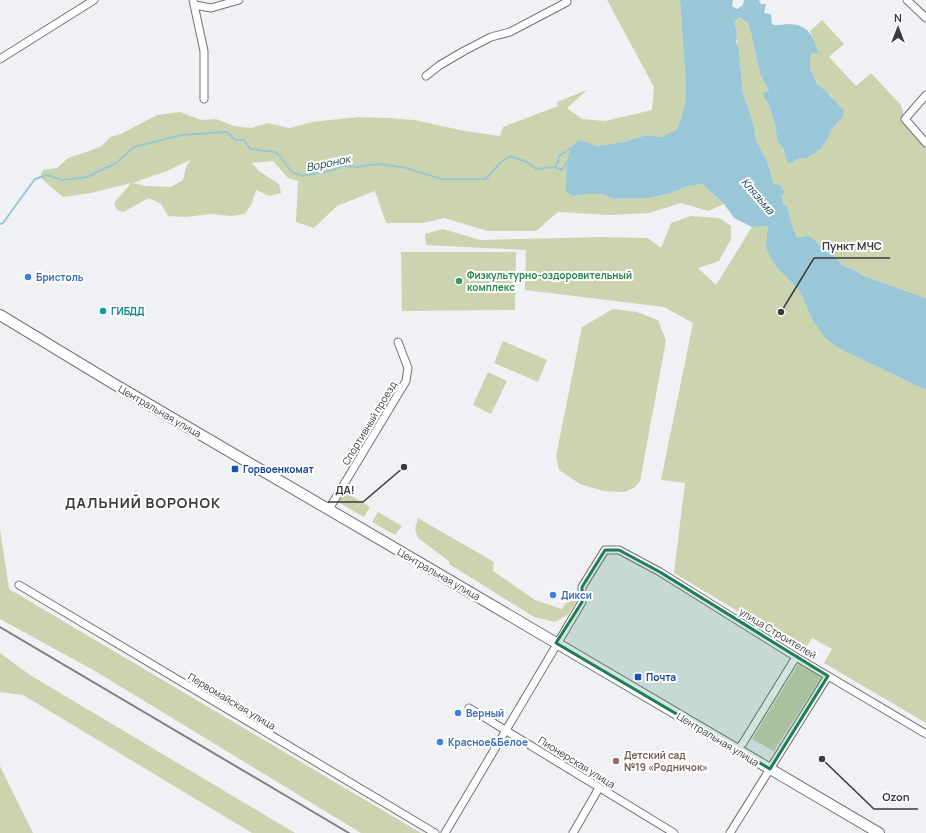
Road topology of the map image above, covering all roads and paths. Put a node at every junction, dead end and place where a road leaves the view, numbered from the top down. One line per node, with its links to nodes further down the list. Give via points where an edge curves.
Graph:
1 (94, 0): 7 (street)
2 (238, 0): 4 (street, via 211,8)
3 (907, 0): 6 (street)
4 (194, 2): 10 (street, via 204,51)
5 (567, 2): 8 (street, via 510,32 491,37 464,51)
6 (926, 18)
7 (0, 59)
8 (426, 76)
9 (926, 95): 11 (street, via 905,119)
10 (204, 99)
11 (926, 143)
12 (0, 315): 14 (main road, Центральная улица)
13 (398, 342): 14 (street, Спортивный проезд, via 408,368 406,381)
14 (329, 509): 16 (main road, Центральная улица)
15 (19, 585): 25 (street, Первомайская улица)
16 (556, 643): 17 (street, улица Строителей, via 582,602 582,586 605,550 619,550 660,572); 20 (street); 22 (main road, Центральная улица)
17 (796, 657): 18 (street, улица Строителей); 22 (street)
18 (828, 676): 21 (street, улица Строителей); 23 (street)
19 (469, 708): 20 (street, Пионерская улица)
20 (505, 730): 24 (street, Пионерская улица); 26 (street)
21 (926, 734)
22 (737, 750): 23 (main road, Центральная улица)
23 (770, 769): 29 (street); 30 (main road, Центральная улица)
24 (599, 788): 27 (street); 28 (street, Пионерская улица)
25 (435, 833)
26 (444, 833)
27 (573, 833)
28 (674, 833)
29 (730, 833)
30 (879, 833)

